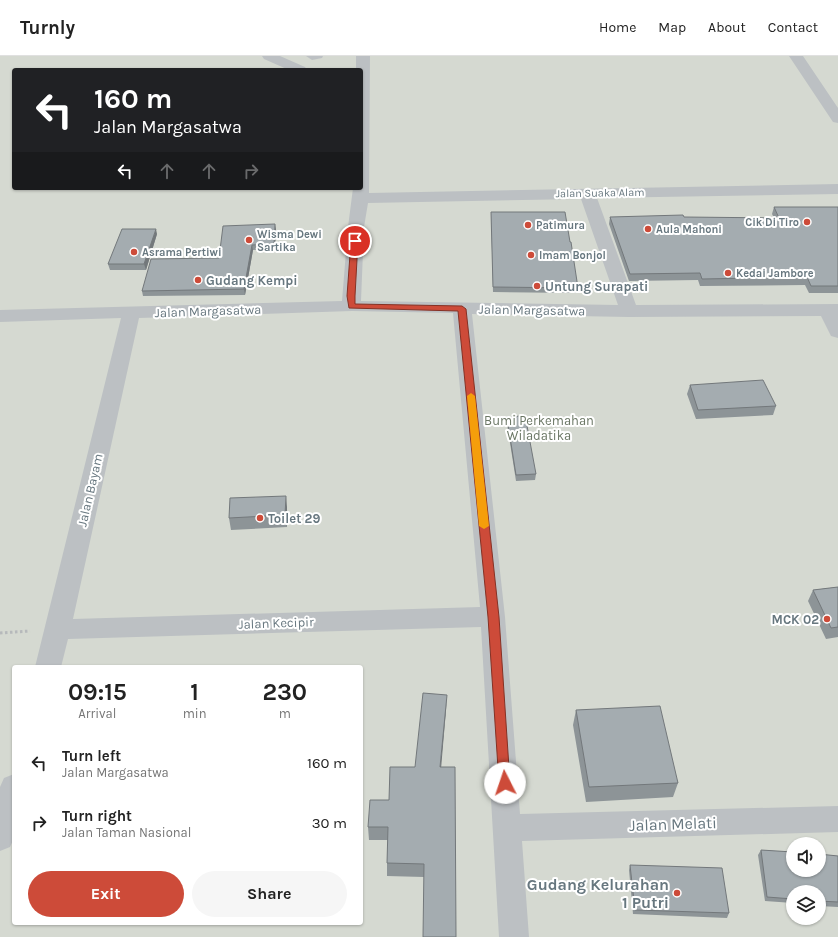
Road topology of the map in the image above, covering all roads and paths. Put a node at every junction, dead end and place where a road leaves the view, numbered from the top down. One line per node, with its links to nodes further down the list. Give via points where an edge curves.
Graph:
1 (269, 56): 6 (street)
2 (310, 56): 3 (lane)
3 (319, 56)
4 (363, 56): 7 (street)
5 (796, 56): 8 (street)
6 (296, 68)
7 (362, 68)
8 (838, 119)
9 (838, 189): 11 (street, Jalan Suaka Alam)
10 (361, 190): 12 (street)
11 (587, 193): 12 (street, Jalan Suaka Alam); 16 (street)
12 (361, 198): 13 (street, via 356,227)
13 (352, 306): 14 (street, Jalan Margasatwa); 17 (street, Jalan Margasatwa)
14 (462, 309): 16 (street, Jalan Margasatwa); 20 (street)
15 (833, 310): 16 (street, Jalan Margasatwa); 19 (street)
16 (629, 311)
17 (131, 313): 18 (street, Jalan Margasatwa); 21 (street, Jalan Bayam)
18 (0, 316)
19 (838, 332)
20 (494, 617): 21 (street, Jalan Kecipir); 25 (street)
21 (58, 629): 22 (street, Jalan Bayam)
22 (49, 665)
23 (12, 794): 26 (street)
24 (838, 819): 25 (street, Jalan Melati)
25 (508, 828): 27 (street)
26 (0, 837)
27 (514, 937)

